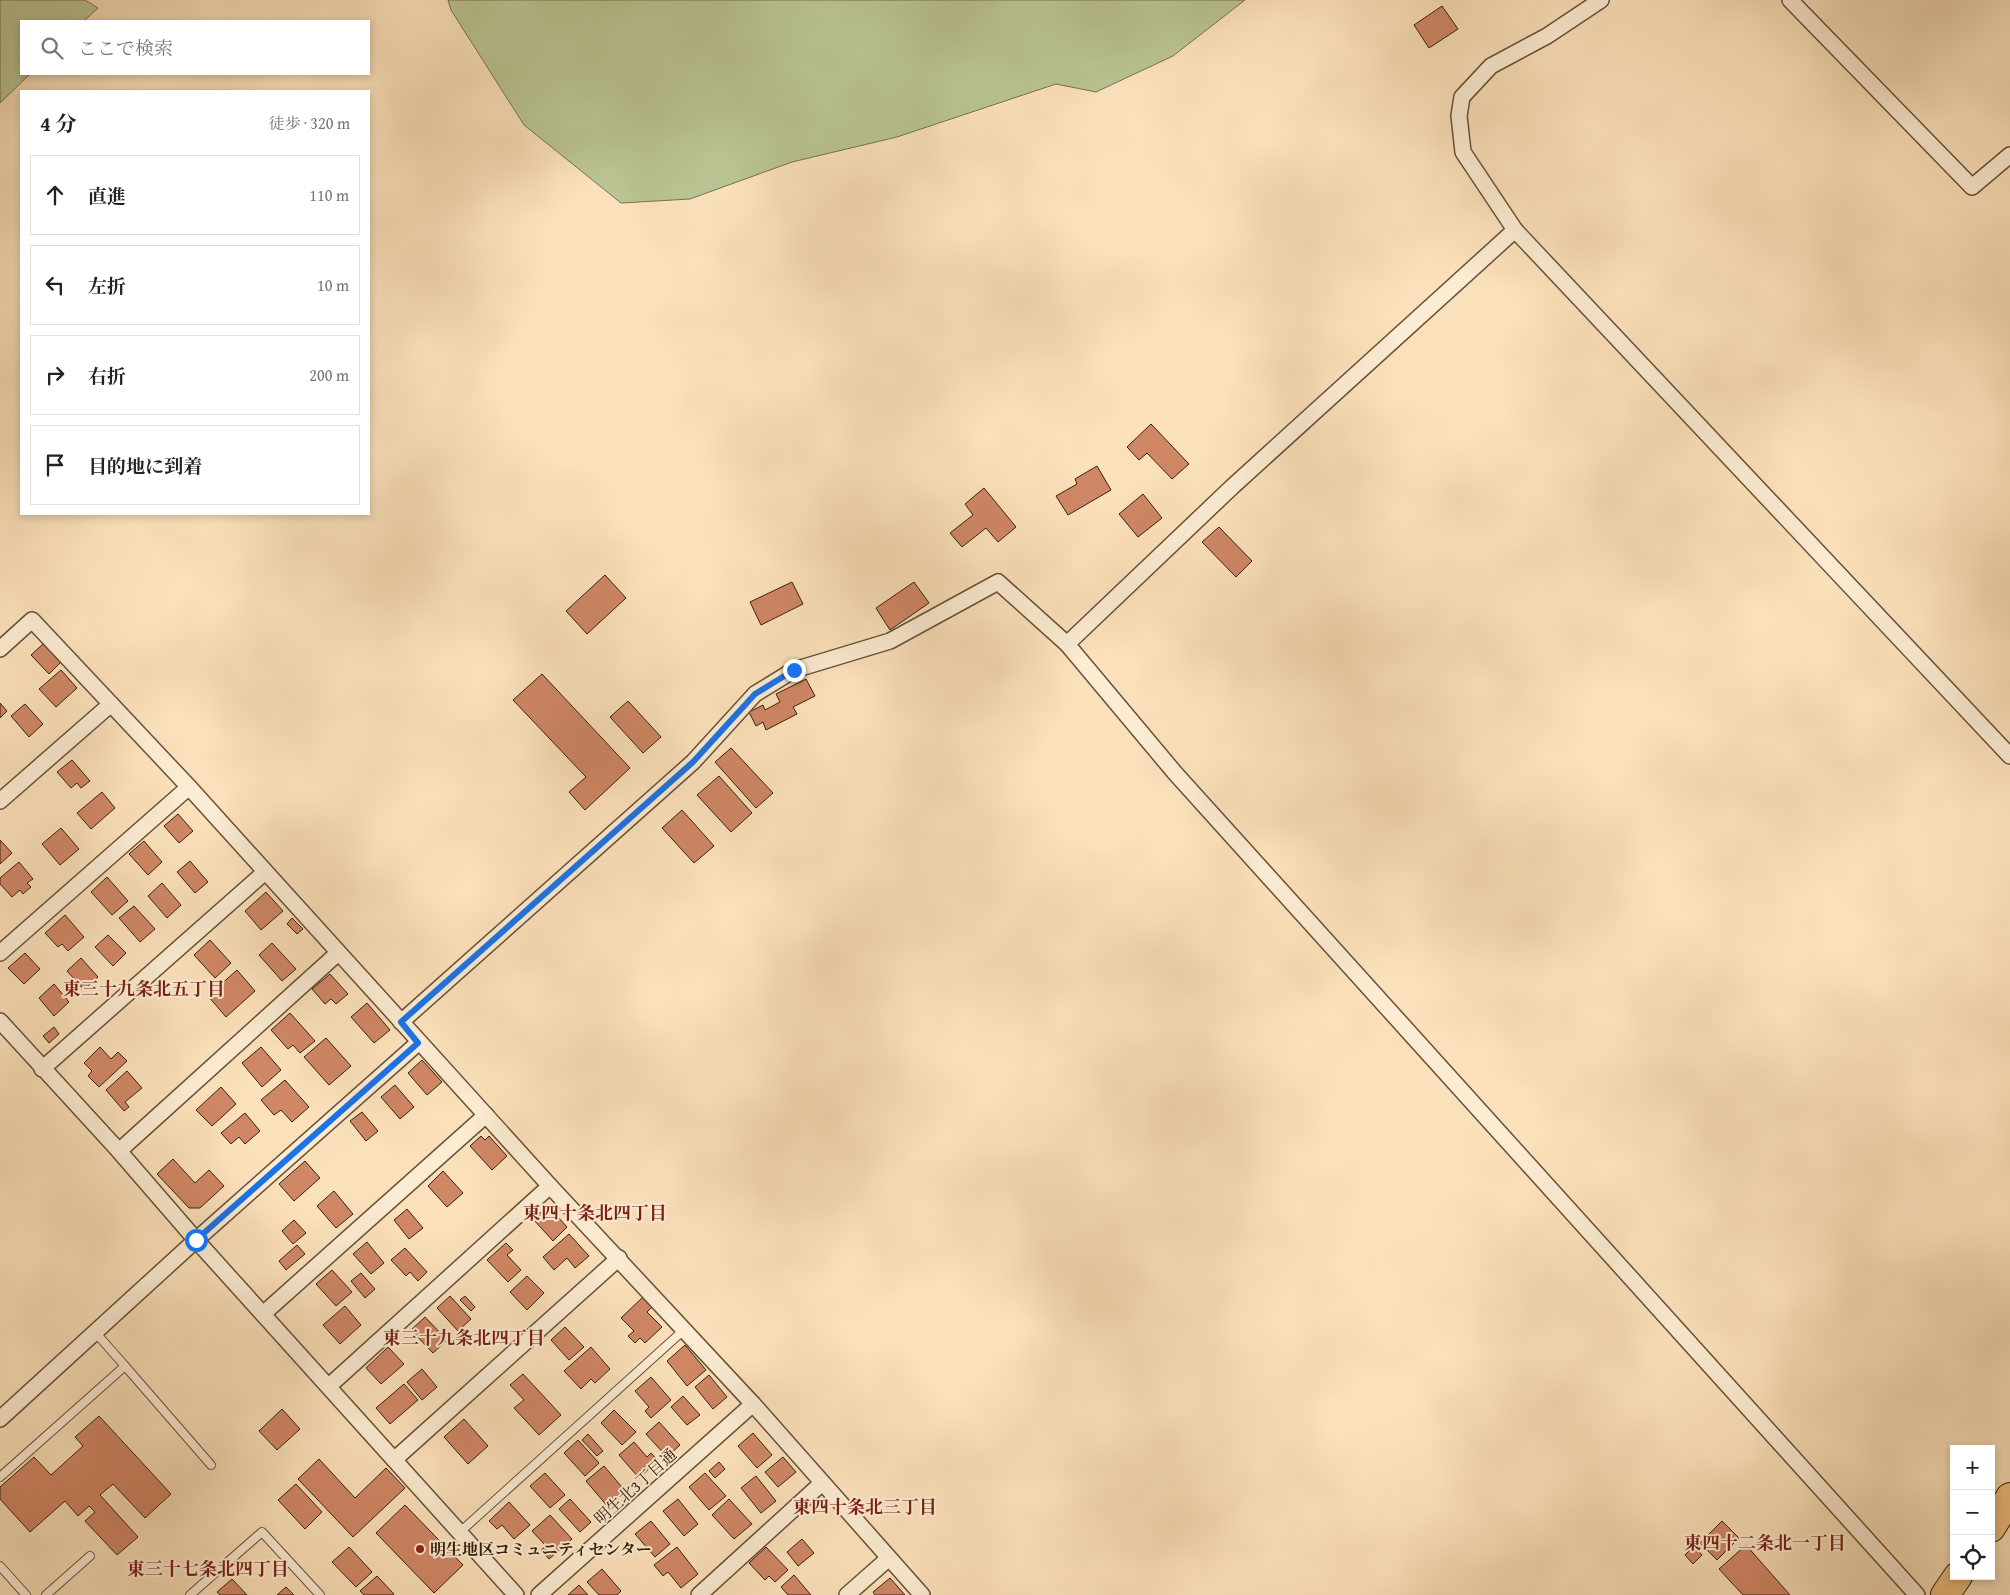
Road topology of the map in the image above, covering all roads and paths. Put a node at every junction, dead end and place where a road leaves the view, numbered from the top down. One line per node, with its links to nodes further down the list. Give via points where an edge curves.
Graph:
1 (1601, 0): 4 (street, via 1547,36 1491,66 1462,97 1459,116 1463,152)
2 (1790, 0): 3 (street, via 1972,187)
3 (2010, 155)
4 (1515, 230): 5 (street, via 1232,487); 8 (street)
5 (1067, 644): 15 (street, via 998,582 890,641 813,664 775,680 743,706 693,762); 50 (street, via 1175,773)
6 (0, 649): 7 (street, via 32,620)
7 (111, 704): 9 (street); 10 (street)
8 (2010, 756)
9 (189, 787): 11 (street); 12 (street)
10 (0, 802)
11 (265, 872): 13 (street); 17 (street)
12 (0, 953)
13 (338, 953): 15 (street); 19 (street)
14 (0, 1021): 17 (street)
15 (401, 1022): 16 (street)
16 (418, 1043): 18 (street); 21 (street)
17 (42, 1069): 19 (street)
18 (486, 1115): 20 (street); 23 (street)
19 (119, 1151): 21 (street)
20 (550, 1186): 22 (street); 27 (street)
21 (196, 1240): 23 (street); 25 (street)
22 (619, 1258): 24 (street); 30 (street)
23 (263, 1314): 27 (street)
24 (685, 1329): 28 (street); 36 (lane)
25 (95, 1332): 26 (lane); 29 (street)
26 (125, 1366): 31 (lane); 32 (lane)
27 (329, 1386): 30 (street)
28 (753, 1404): 33 (street); 46 (street, 明生北3丁目通)
29 (0, 1419)
30 (395, 1459): 36 (street)
31 (211, 1465)
32 (0, 1476)
33 (822, 1483): 38 (street); 47 (street)
34 (2010, 1497): 35 (highway)
35 (1995, 1521)
36 (460, 1532): 45 (street)
37 (90, 1556): 42 (lane)
38 (889, 1558): 48 (street); 49 (street)
39 (0, 1566): 41 (lane)
40 (1955, 1580): 51 (highway)
41 (26, 1595)
42 (46, 1595)
43 (190, 1595): 44 (lane, via 262,1532)
44 (320, 1595)
45 (516, 1595)
46 (539, 1595)
47 (699, 1595)
48 (847, 1595)
49 (922, 1595)
50 (1917, 1595)
51 (1945, 1595)

